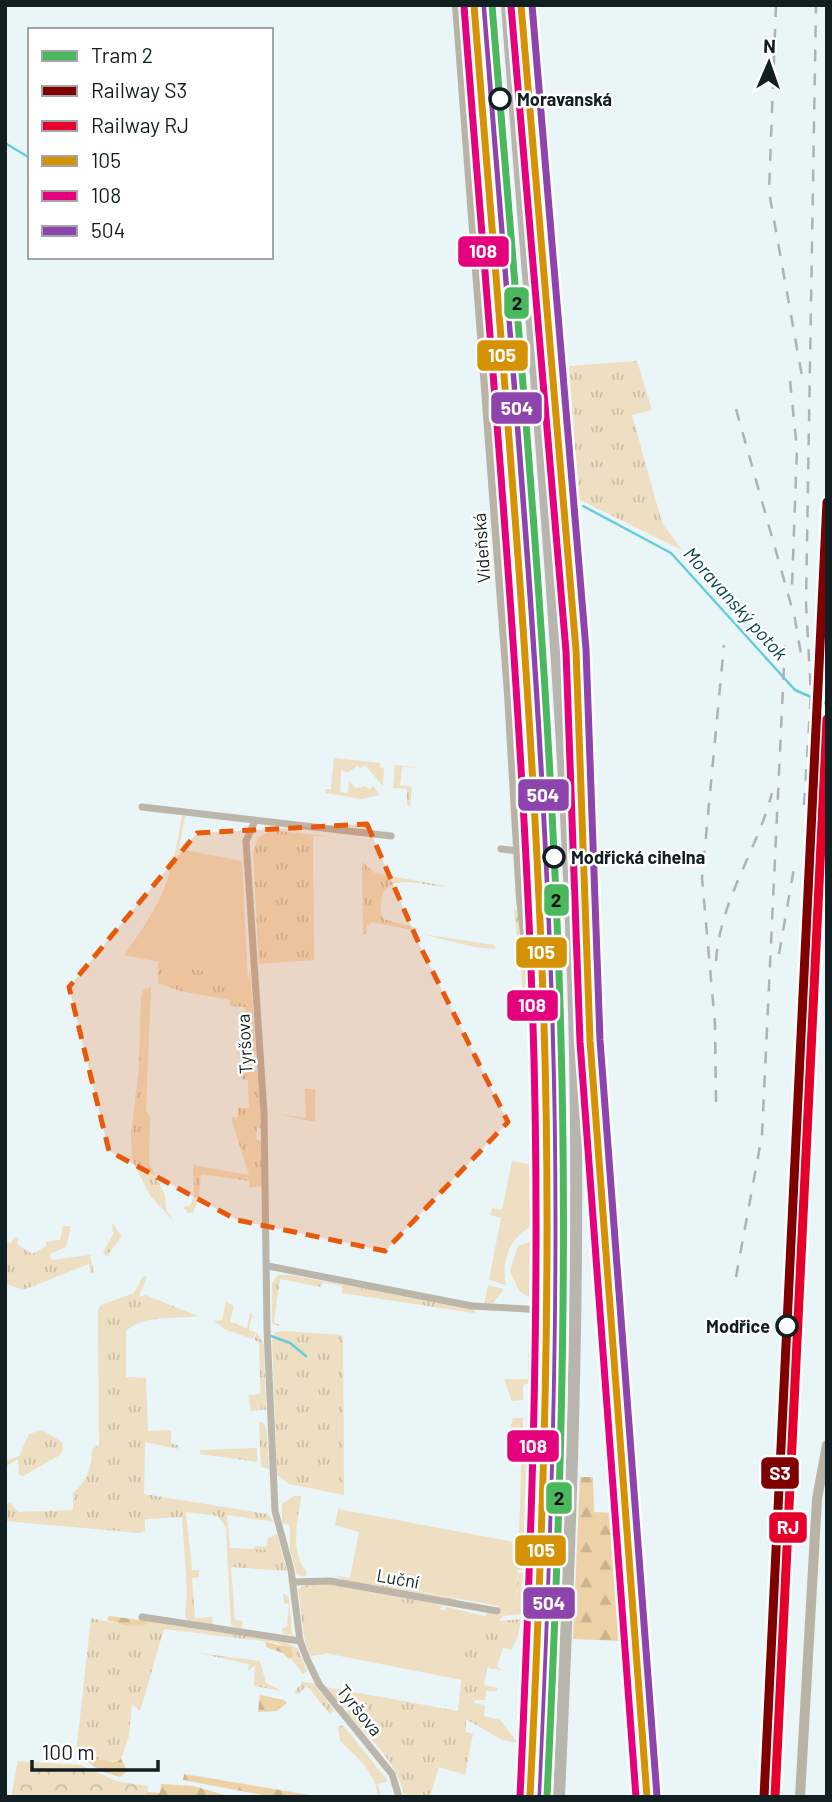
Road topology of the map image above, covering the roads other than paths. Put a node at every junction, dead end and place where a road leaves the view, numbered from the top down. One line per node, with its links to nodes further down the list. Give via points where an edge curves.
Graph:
1 (457, 5): 11 (street, Vídeňská)
2 (474, 5): 12 (highway, Vídeňská, via 536,819)
3 (507, 5): 6 (highway)
4 (521, 5): 5 (street)
5 (576, 650): 6 (highway); 23 (street, via 590,1041)
6 (559, 714): 22 (highway, via 573,980 576,1343)
7 (142, 807): 8 (street)
8 (255, 821): 9 (street); 13 (street, Tyršova, via 246,841 263,1095)
9 (391, 836)
10 (500, 849): 11 (street)
11 (519, 851): 12 (street, Vídeňská)
12 (543, 1087): 14 (highway, Vídeňská)
13 (268, 1266): 14 (street, via 471,1306); 16 (street, Tyršova, via 275,1511)
14 (546, 1310): 21 (highway, Vídeňská, via 542,1542)
15 (827, 1445): 24 (street, via 817,1499)
16 (293, 1582): 17 (street, Luční, via 330,1581); 19 (street, Tyršova)
17 (497, 1611)
18 (142, 1617): 19 (street)
19 (300, 1641): 20 (street, Tyršova, via 319,1684 392,1774)
20 (399, 1797)
21 (530, 1797)
22 (559, 1797)
23 (647, 1797)
24 (800, 1797)

